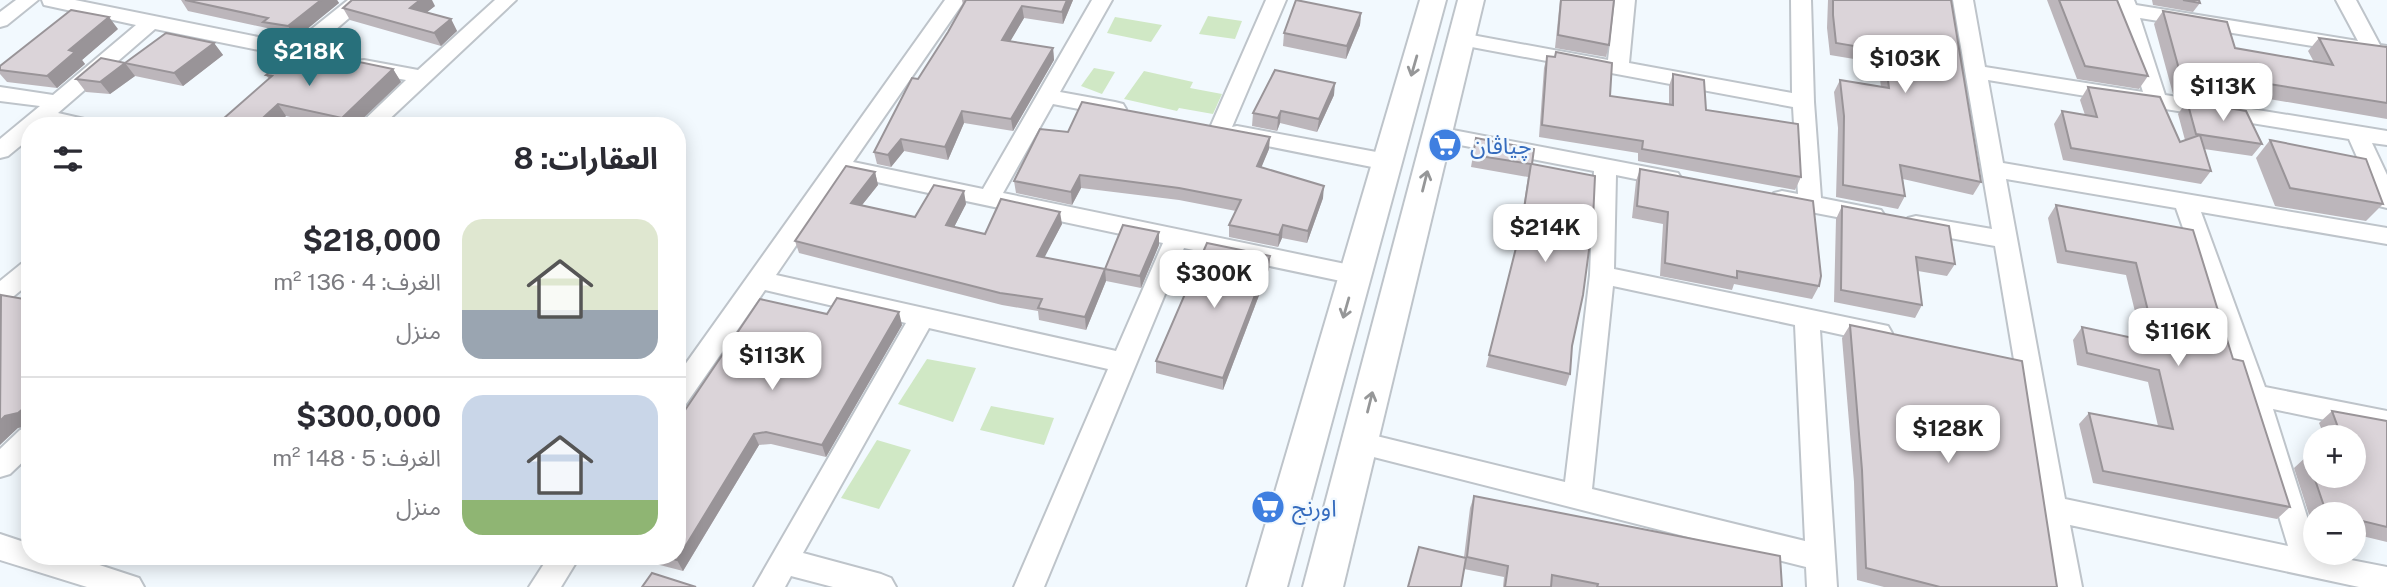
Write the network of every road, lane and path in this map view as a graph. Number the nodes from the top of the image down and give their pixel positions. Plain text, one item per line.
1 (28, 0) edge
2 (360, 0) edge
3 (506, 0) edge
4 (955, 0) edge
5 (1102, 0) edge
6 (1276, 0) edge
7 (1433, 0) edge
8 (1471, 0) edge
9 (1625, 0) edge
10 (1801, 0) edge
11 (1963, 0) edge
12 (2346, 0) edge
13 (51, 1) edge
14 (2126, 5) edge
15 (0, 20) edge
16 (152, 22) junction
17 (1461, 39) junction
18 (2380, 51) edge
19 (296, 52) junction
20 (1618, 67) junction
21 (1976, 72) junction
22 (422, 77) junction
23 (0, 94) edge
24 (1047, 96) junction
25 (2156, 100) junction
26 (1803, 102) junction
27 (1140, 114) edge
28 (38, 117) edge
29 (41, 117) edge
30 (379, 117) edge
31 (1193, 124) edge
32 (1220, 130) junction
33 (2357, 133) junction
34 (21, 134) edge
35 (1437, 134) junction
36 (2387, 138) edge
37 (0, 151) edge
38 (1387, 162) junction
39 (1605, 166) junction
40 (840, 167) junction
41 (1993, 169) junction
42 (1687, 181) edge
43 (1755, 194) edge
44 (990, 197) junction
45 (2387, 200) edge
46 (2186, 203) junction
47 (1810, 204) junction
48 (2387, 236) edge
49 (1177, 237) junction
50 (2006, 240) junction
51 (1355, 275) junction
52 (1602, 275) junction
53 (21, 277) edge
54 (759, 280) junction
55 (0, 294) edge
56 (922, 318) junction
57 (1807, 318) junction
58 (1898, 337) edge
59 (2002, 359) edge
60 (1124, 363) junction
61 (2028, 364) junction
62 (686, 384) edge
63 (2255, 395) junction
64 (2387, 422) edge
65 (1360, 443) junction
66 (21, 446) edge
67 (0, 466) edge
68 (1577, 497) junction
69 (2054, 509) junction
70 (1285, 525) junction
71 (1336, 536) junction
72 (0, 547) edge
73 (2303, 549) edge
74 (21, 554) edge
75 (1822, 558) junction
76 (784, 561) junction
77 (2303, 561) edge
78 (58, 565) edge
79 (560, 565) edge
80 (2320, 565) edge
81 (2387, 580) edge
82 (129, 587) edge
83 (544, 587) edge
84 (769, 587) edge
85 (881, 587) edge
86 (1028, 587) edge
87 (1267, 587) edge
88 (1324, 587) edge
89 (1822, 587) edge
90 (2067, 587) edge

1 - 15 street
2 - 19 street
3 - 22 street
4 - 40 street
5 - 24 street
6 - 32 street
7 -> 38 street
8 - 17 street
9 - 20 street
10 - 26 street
11 - 21 street
12 - 18 street
13 - 16 street
14 - 18 street
14 - 25 street
16 - 19 street
16 - 29 street
17 - 20 street
17 - 35 street
19 - 22 street
20 - 26 street
21 - 25 street
21 - 41 street
22 - 30 street
23 - 28 street
24 - 27 street
24 - 44 street
25 - 33 street
26 - 47 street
31 - 32 street
32 - 38 street
33 - 36 street
33 - 45 street
34 - 37 street
35 - 39 street
65 -> 35 street
38 - 51 street
39 - 42 street
39 - 52 street
40 - 44 street
40 - 54 street
41 - 46 street
41 - 50 street
43 - 47 street
44 - 49 street
46 - 48 street
46 - 63 street
47 - 50 street
49 - 51 street
49 - 60 street
50 - 61 street
51 -> 70 street
52 - 57 street
52 - 68 street
53 - 55 street
54 - 56 street
54 - 62 street
56 - 60 street
56 - 76 street
57 - 58 street
57 - 75 street
59 - 61 street
60 - 86 street
61 - 69 street
63 - 64 street
63 - 73 street
65 - 68 street
65 - 71 street
66 - 67 street
68 - 75 street
69 - 77 street
69 - 90 street
70 - 71 street
70 - 87 street
71 - 88 street
72 - 74 street
75 - 89 street
76 - 84 street
76 - 85 street
78 - 82 street
79 - 83 street
80 - 81 street

